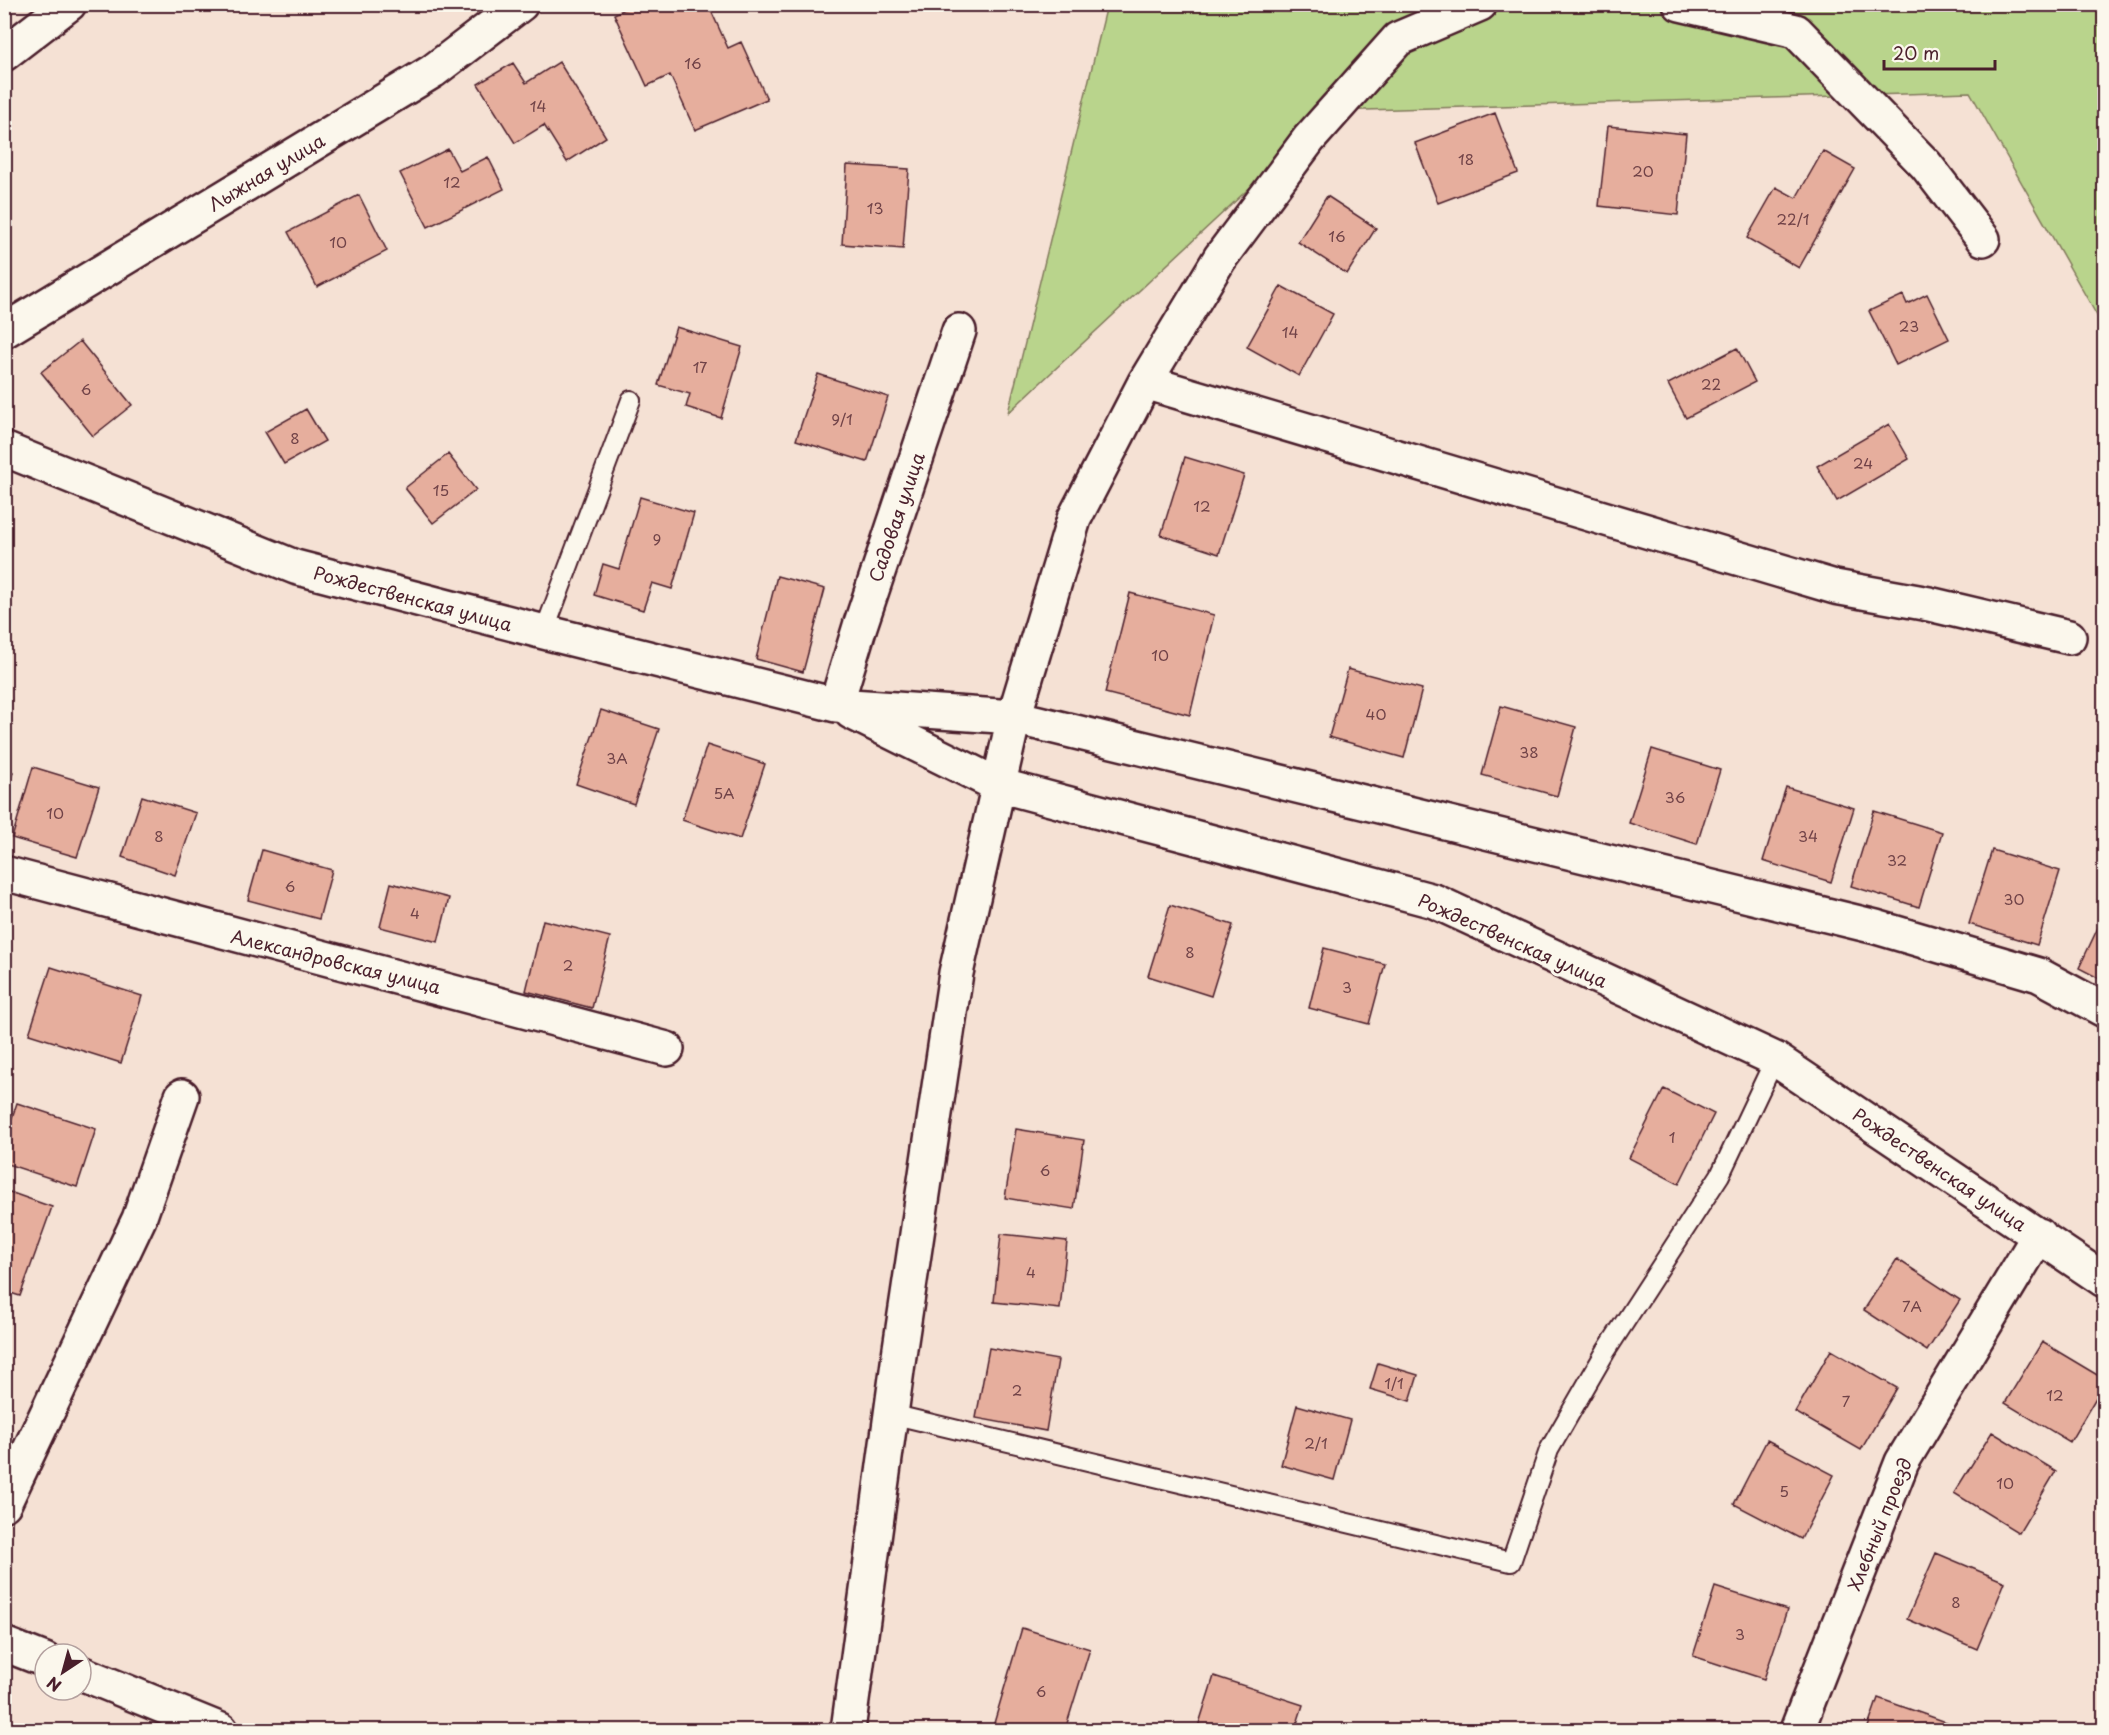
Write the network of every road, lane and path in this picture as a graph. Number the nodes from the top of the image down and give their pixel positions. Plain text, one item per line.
1 (69, 4) edge
2 (521, 4) edge
3 (1480, 4) edge
4 (1680, 4) edge
5 (4, 54) edge
6 (1983, 239) dead end
7 (4, 331) edge
8 (959, 331) dead end
9 (1145, 382) junction
10 (631, 400) dead end
11 (4, 449) edge
12 (544, 632) junction
13 (2069, 637) dead end
14 (836, 705) junction
15 (1014, 717) junction
16 (998, 785) junction
17 (4, 873) edge
18 (2104, 1010) edge
19 (667, 1050) dead end
20 (1775, 1059) junction
21 (182, 1096) dead end
22 (2039, 1235) junction
23 (2104, 1280) edge
24 (891, 1414) junction
25 (4, 1504) edge
26 (4, 1644) edge
27 (33, 1655) edge
28 (93, 1678) edge
29 (221, 1731) edge
30 (848, 1731) edge
31 (1797, 1731) edge

1 - 5 street
2 - 7 street, Лыжная улица
3 - 9 street
4 - 6 street
8 - 14 street, Садовая улица
9 - 13 street
9 - 15 street
10 - 12 lane
11 - 12 street, Рождественская улица
12 - 14 street, Рождественская улица
14 - 15 street, Рождественская улица
14 - 16 street, Рождественская улица
15 - 16 street
15 - 18 street, Рождественская улица
16 - 20 street, Рождественская улица
16 - 24 street
17 - 19 street, Александровская улица
20 - 22 street, Рождественская улица
20 - 24 lane
21 - 25 street
22 - 23 street, Рождественская улица
22 - 31 street, Хлебный проезд
24 - 30 street
26 - 27 street
28 - 29 street

